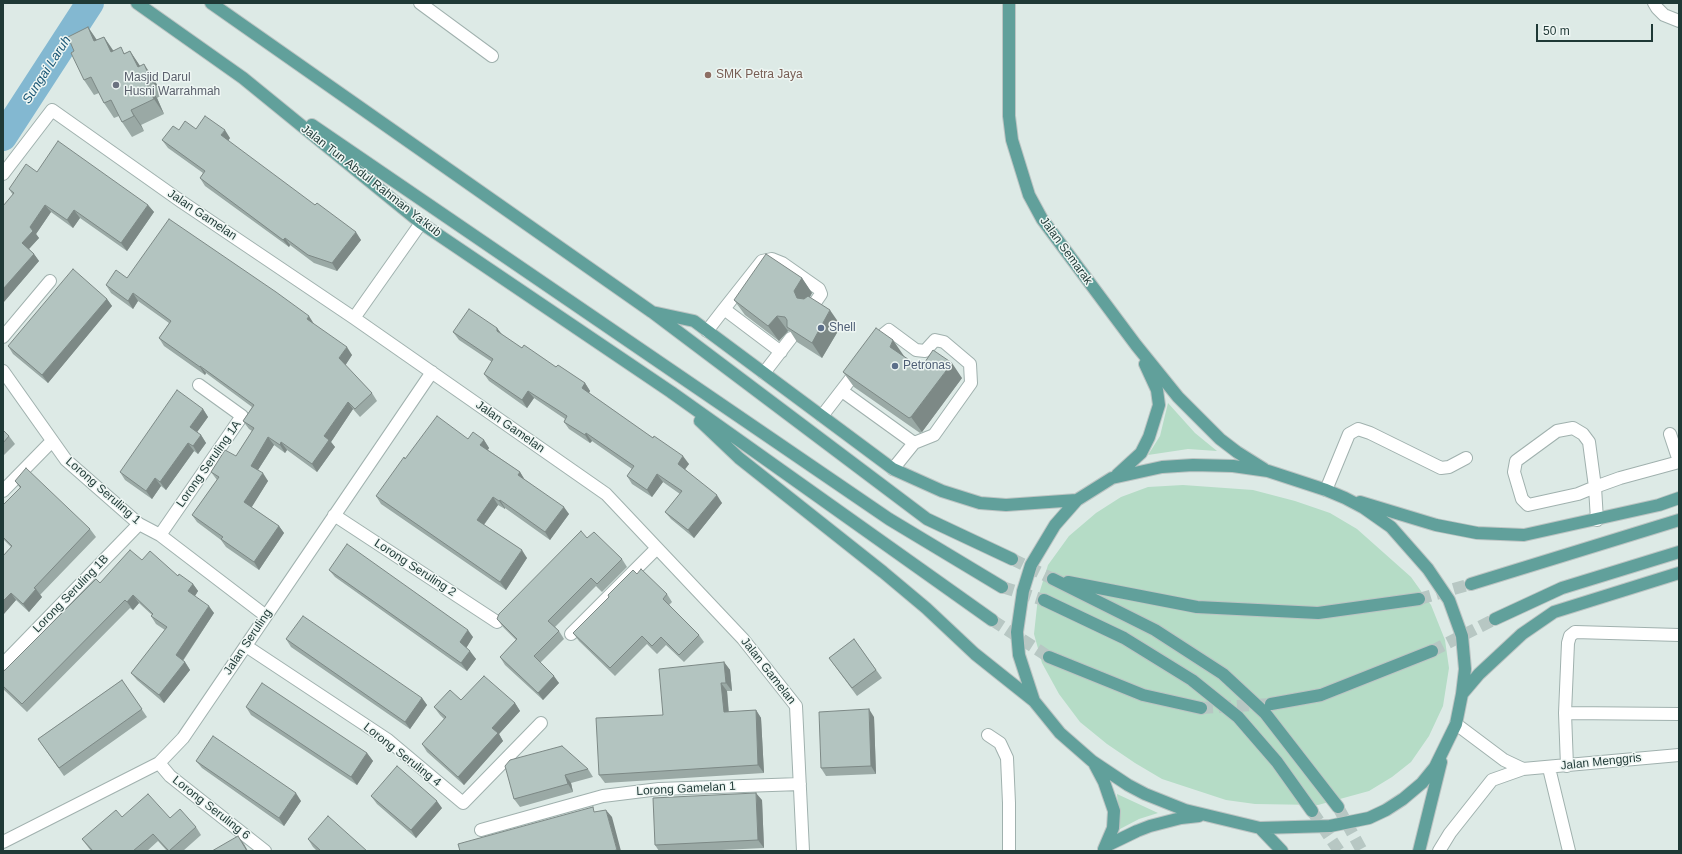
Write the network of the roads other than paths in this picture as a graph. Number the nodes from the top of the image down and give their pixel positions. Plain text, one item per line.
1 (137, 3) edge
2 (212, 3) edge
3 (420, 3) edge
4 (1009, 3) edge
5 (1654, 3) edge
6 (1679, 21) edge
7 (492, 56) dead end
8 (243, 78) junction
9 (3, 174) edge
10 (421, 223) junction
11 (50, 281) dead end
12 (812, 306) edge
13 (724, 309) junction
14 (652, 312) junction
15 (354, 318) junction
16 (707, 331) junction
17 (3, 337) edge
18 (791, 338) edge
19 (1136, 345) junction
20 (781, 352) junction
21 (3, 371) edge
22 (432, 372) junction
23 (764, 373) junction
24 (199, 385) dead end
25 (670, 392) junction
26 (842, 392) junction
27 (822, 416) junction
28 (1670, 434) dead end
29 (52, 441) junction
30 (914, 443) junction
31 (1466, 458) dead end
32 (1679, 462) edge
33 (893, 469) junction
34 (1268, 471) junction
35 (1112, 478) junction
36 (1595, 487) junction
37 (1326, 490) junction
38 (3, 491) edge
39 (1345, 498) junction
40 (1679, 498) edge
41 (1077, 500) junction
42 (334, 515) junction
43 (1597, 520) junction
44 (1679, 520) edge
45 (139, 524) junction
46 (160, 535) junction
47 (657, 548) junction
48 (1679, 552) edge
49 (1012, 559) tunnel mouth
50 (1679, 574) edge
51 (1471, 584) tunnel mouth
52 (1002, 587) tunnel mouth
53 (1419, 599) tunnel mouth
54 (1044, 600) tunnel mouth
55 (266, 616) junction
56 (1495, 619) tunnel mouth
57 (992, 620) tunnel mouth
58 (497, 622) edge
59 (571, 634) dead end
60 (1679, 635) edge
61 (246, 646) junction
62 (1432, 651) tunnel mouth
63 (1049, 657) tunnel mouth
64 (3, 664) edge
65 (1462, 694) junction
66 (1034, 701) junction
67 (1271, 704) tunnel mouth
68 (1201, 708) tunnel mouth
69 (1565, 713) junction
70 (1679, 714) edge
71 (542, 723) dead end
72 (1456, 724) junction
73 (988, 735) dead end
74 (1445, 749) junction
75 (1679, 755) edge
76 (1092, 761) junction
77 (159, 763) junction
78 (1567, 766) junction
79 (1549, 768) junction
80 (1523, 769) junction
81 (800, 784) junction
82 (1338, 807) tunnel mouth
83 (1312, 811) tunnel mouth
84 (1205, 816) junction
85 (1260, 828) junction
86 (481, 830) dead end
87 (3, 842) edge
88 (1104, 849) edge
89 (265, 851) edge
90 (803, 851) edge
91 (1009, 851) edge
92 (1282, 851) edge
93 (1419, 851) edge
94 (1439, 851) edge
95 (1569, 851) edge

1 - 8 main road, Jalan Tun Abdul Rahman Ya'kub
2 - 14 main road
3 - 7 street
4 - 19 main road, Jalan Semarak
5 - 6 street
8 - 10 main road, Jalan Tun Abdul Rahman Ya'kub
8 - 52 main road
9 - 15 street, Jalan Gamelan
10 - 15 street
10 - 25 main road, Jalan Tun Abdul Rahman Ya'kub
11 - 17 street
12 - 13 street
13 - 16 street
13 - 20 street
14 - 16 main road
14 - 49 main road
15 - 22 street, Jalan Gamelan
16 - 23 main road
18 - 20 street
19 - 34 main road, Jalan Semarak
19 - 35 main road
20 - 23 street
21 - 29 street, Lorong Seruling 1
22 - 42 street, Jalan Seruling
22 - 47 street, Jalan Gamelan
23 - 27 main road
24 - 46 street, Lorong Seruling 1A
25 - 57 main road
25 - 66 main road
26 - 27 street
26 - 30 street
26 - 30 street
27 - 33 main road
28 - 32 street
29 - 38 street
29 - 45 street, Lorong Seruling 1
30 - 33 street
31 - 37 street
32 - 36 street
33 - 41 main road
34 - 35 main road
34 - 37 main road
35 - 41 main road
36 - 36 street
36 - 43 street
37 - 39 main road
39 - 43 main road
39 - 65 main road
40 - 43 main road
41 - 66 main road
42 - 55 street, Jalan Seruling
42 - 58 street, Lorong Seruling 2
44 - 51 main road
45 - 46 street, Lorong Seruling 1
45 - 64 street, Lorong Seruling 1B
46 - 55 street, Lorong Seruling 1
47 - 59 street
47 - 81 street, Jalan Gamelan
48 - 56 main road
50 - 65 main road
53 - 82 main road
54 - 83 main road
55 - 61 street, Jalan Seruling
60 - 69 street
61 - 71 street, Lorong Seruling 4
61 - 77 street, Jalan Seruling
62 - 67 main road
63 - 68 main road
65 - 72 main road
66 - 76 main road
69 - 70 street
69 - 78 street
72 - 74 main road
72 - 80 street, Jalan Menggris
73 - 91 street
74 - 85 main road
74 - 93 main road
75 - 78 street, Jalan Menggris
76 - 84 main road
76 - 88 main road
77 - 87 street, Jalan Seruling
77 - 89 street, Lorong Seruling 6
78 - 79 street, Jalan Menggris
79 - 80 street, Jalan Menggris
79 - 95 street
80 - 94 street, Jalan Menggris
81 - 86 street, Lorong Gamelan 1
81 - 90 street, Jalan Gamelan
84 - 85 main road
84 - 88 main road
85 - 92 main road

